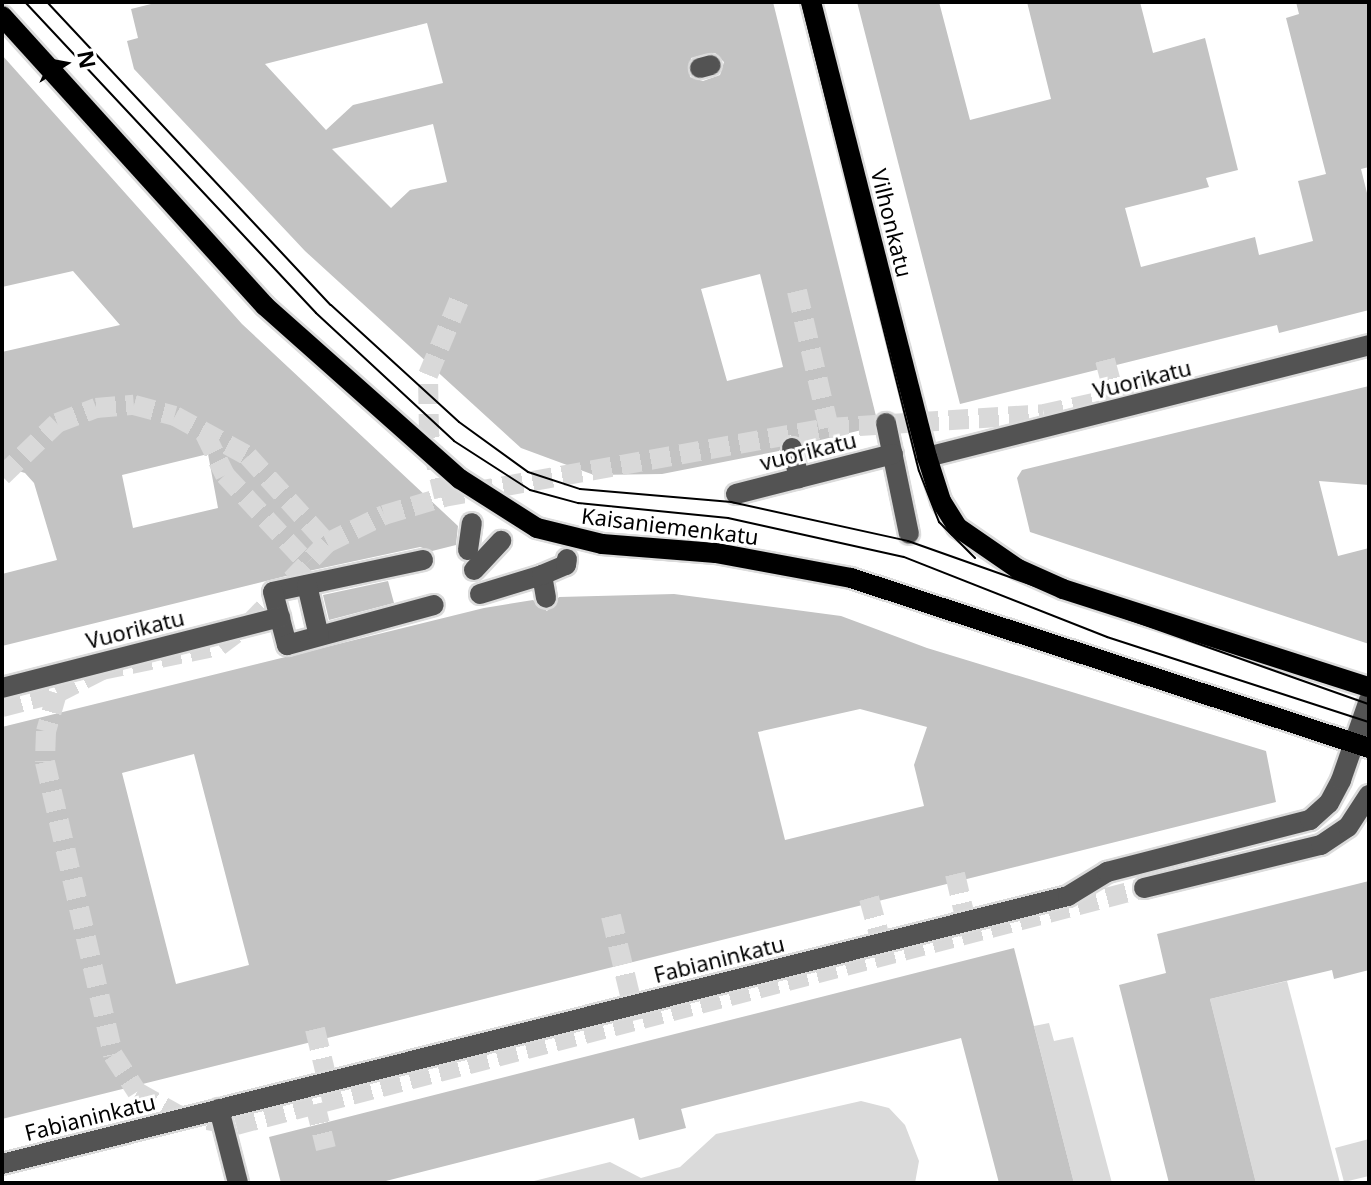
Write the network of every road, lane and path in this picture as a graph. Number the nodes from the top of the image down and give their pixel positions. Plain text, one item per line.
1 (811, 2) edge
2 (2, 16) edge
3 (1369, 345) edge
4 (886, 423) dead end
5 (792, 448) dead end
6 (893, 454) junction
7 (927, 457) junction
8 (799, 478) junction
9 (736, 494) dead end
10 (472, 523) dead end
11 (909, 534) dead end
12 (501, 541) dead end
13 (567, 559) dead end
14 (423, 560) dead end
15 (542, 575) junction
16 (307, 585) junction
17 (480, 594) dead end
18 (546, 598) dead end
19 (434, 605) dead end
20 (280, 617) junction
21 (319, 636) junction
22 (1369, 687) edge
23 (2, 688) edge
24 (1369, 700) edge
25 (1362, 746) edge
26 (1369, 795) edge
27 (1144, 888) tunnel mouth
28 (219, 1109) junction
29 (2, 1164) edge
30 (238, 1183) edge

1 - 7 main road, Vilhonkatu
2 - 25 main road, Kaisaniemenkatu
3 - 7 street, Vuorikatu
4 - 6 street
5 - 8 street
6 - 8 street, vuorikatu
6 - 11 street
7 - 22 main road
8 - 9 street, vuorikatu
10 - 12 street
13 - 15 street
14 - 16 street
15 - 17 street
15 - 18 street
16 - 20 street
16 - 21 street
19 - 21 street
20 - 21 street
20 - 23 street, Vuorikatu
24 - 25 street, Fabianinkatu
25 - 28 street, Fabianinkatu
26 - 27 street
28 - 29 street, Fabianinkatu
28 - 30 street

